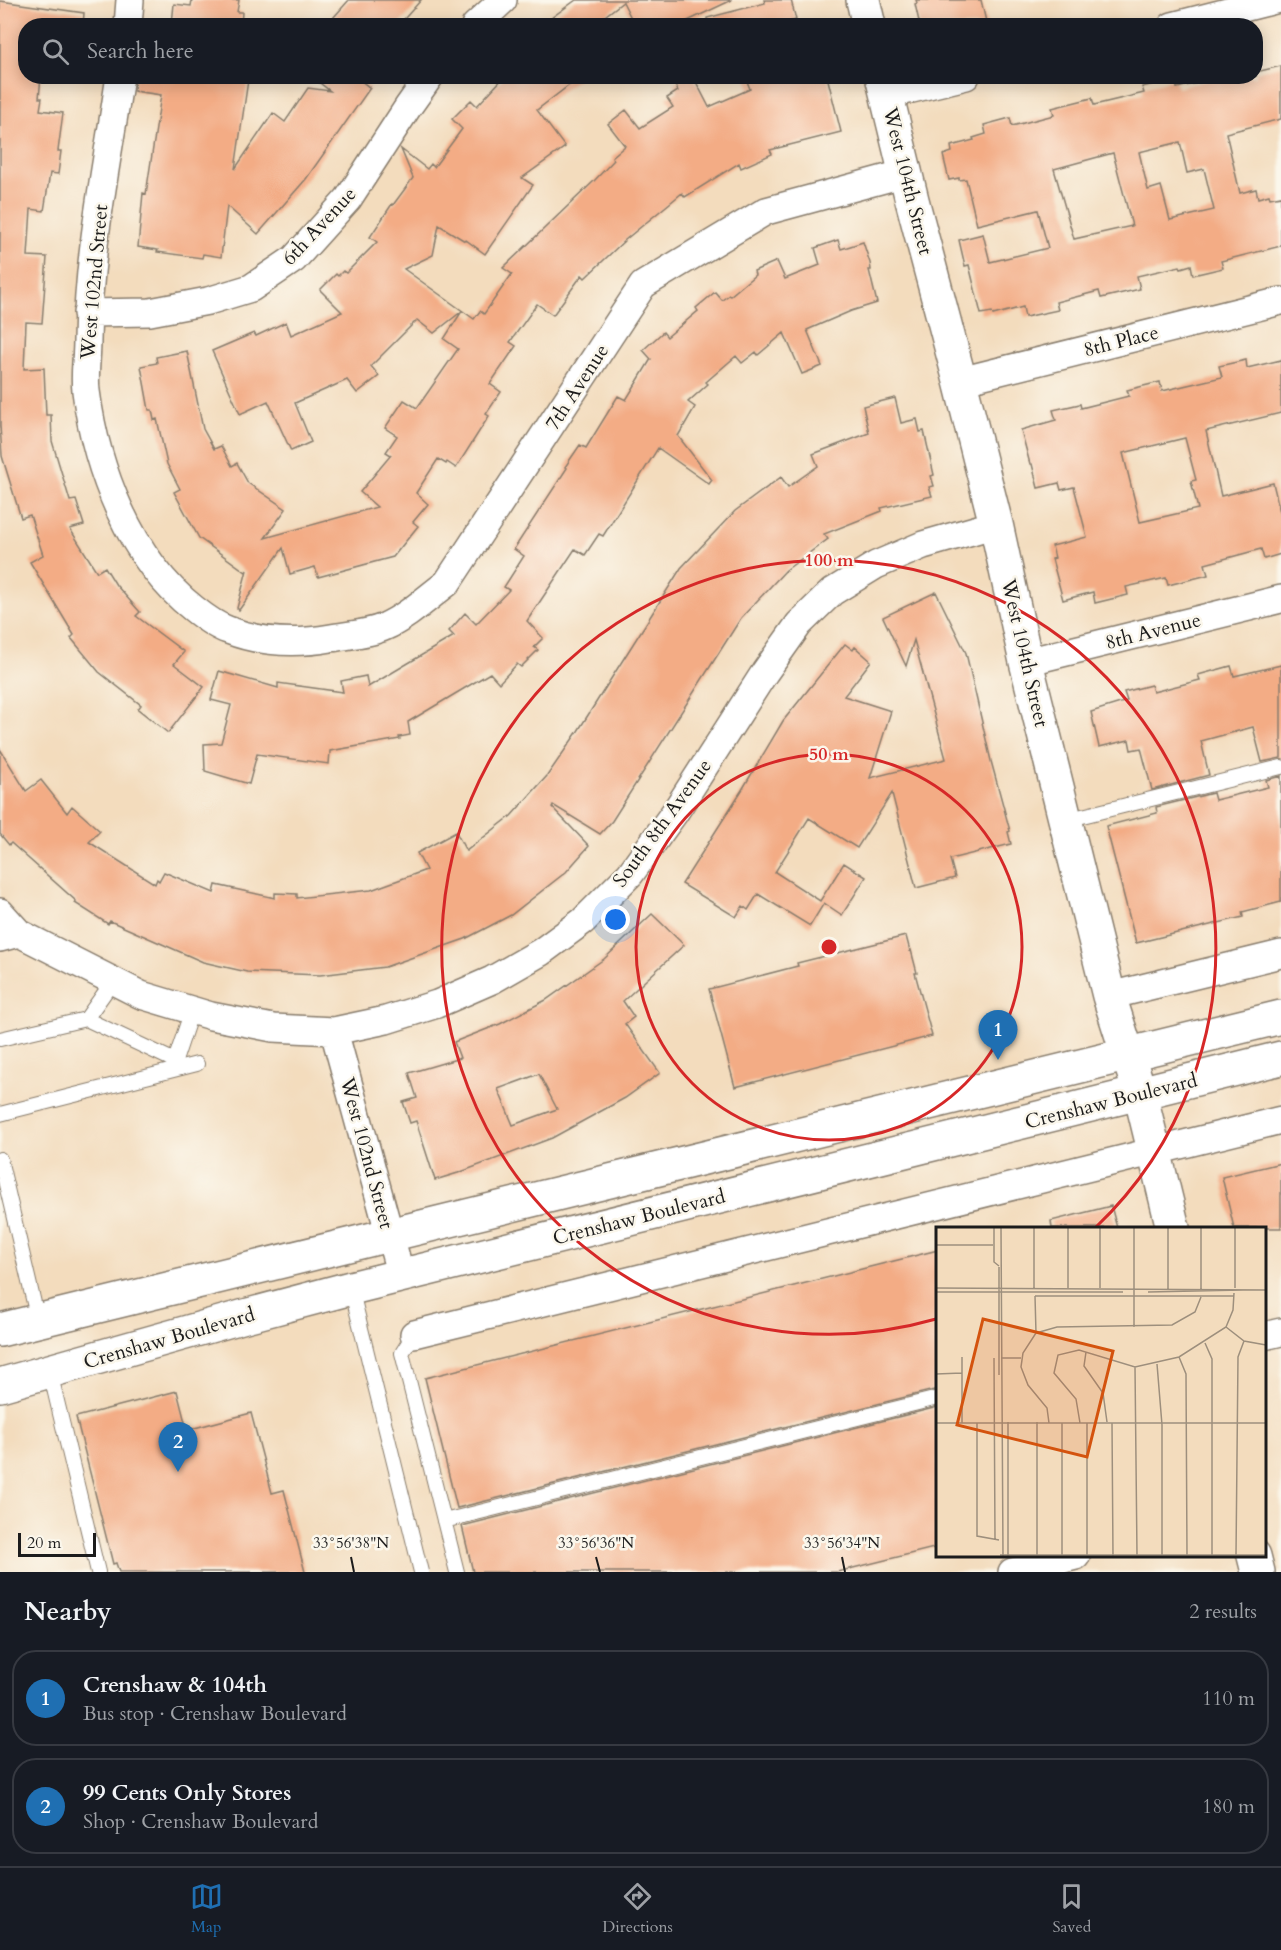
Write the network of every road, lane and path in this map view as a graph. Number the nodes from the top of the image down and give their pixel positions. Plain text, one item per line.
1 (130, 0) edge
2 (503, 0) edge
3 (863, 0) edge
4 (1275, 0) edge
5 (129, 18) edge
6 (484, 18) edge
7 (867, 18) edge
8 (1204, 18) edge
9 (119, 84) edge
10 (424, 84) edge
11 (900, 84) edge
12 (884, 86) edge
13 (906, 173) junction
14 (1281, 301) edge
15 (87, 313) junction
16 (960, 381) junction
17 (996, 524) junction
18 (1281, 599) edge
19 (288, 643) joint
20 (1026, 662) junction
21 (1281, 767) edge
22 (1065, 820) junction
23 (0, 912) edge
24 (10, 935) edge
25 (1281, 954) edge
26 (113, 981) junction
27 (1109, 996) junction
28 (192, 1010) junction
29 (1281, 1017) edge
30 (86, 1019) junction
31 (334, 1030) junction
32 (0, 1039) edge
33 (1126, 1055) junction
34 (1281, 1058) edge
35 (197, 1064) dead end
36 (1140, 1094) junction
37 (0, 1114) edge
38 (1281, 1120) edge
39 (1154, 1152) junction
40 (0, 1159) edge
41 (1173, 1227) edge
42 (388, 1234) junction
43 (401, 1276) junction
44 (351, 1288) junction
45 (38, 1320) junction
46 (0, 1330) edge
47 (1281, 1332) edge
48 (414, 1334) joint
49 (1266, 1336) edge
50 (50, 1372) junction
51 (0, 1385) edge
52 (936, 1398) edge
53 (444, 1521) junction
54 (1072, 1557) edge
55 (1254, 1557) edge
56 (98, 1572) edge
57 (421, 1572) edge
58 (457, 1572) edge
59 (1012, 1572) edge
60 (1258, 1572) edge

1 - 5 street
2 - 6 street
3 - 7 main road
4 - 8 street
9 - 15 street, West 102nd Street
10 - 15 street, 6th Avenue
11 - 12 street
12 - 13 main road, West 104th Street
13 - 16 main road, West 104th Street
13 - 19 street, 7th Avenue
14 - 16 street, 8th Place
15 - 19 street, West 102nd Street
16 - 17 main road, West 104th Street
17 - 20 main road, West 104th Street
17 - 31 street, South 8th Avenue
18 - 20 street, 8th Avenue
20 - 22 main road, West 104th Street
21 - 22 lane
22 - 27 main road, West 104th Street
23 - 24 street
24 - 26 street, South 8th Avenue
25 - 27 street
26 - 28 street, South 8th Avenue
26 - 30 lane
27 - 33 main road, West 104th Street
28 - 30 lane
28 - 31 street, South 8th Avenue
29 - 33 main road, Crenshaw Boulevard
30 - 32 lane
31 - 42 street, West 102nd Street
33 - 36 main road, West 104th Street
33 - 42 main road, Crenshaw Boulevard
34 - 36 main road, Crenshaw Boulevard
35 - 37 lane
36 - 39 main road, West 104th Street
36 - 43 main road, Crenshaw Boulevard
38 - 39 street
39 - 41 main road, West 104th Street
39 - 48 street
40 - 45 lane
42 - 43 street, West 102nd Street
42 - 45 main road, Crenshaw Boulevard
43 - 44 main road, Crenshaw Boulevard
44 - 50 main road, Crenshaw Boulevard
44 - 57 lane
45 - 46 main road, Crenshaw Boulevard
47 - 49 street
48 - 53 lane
50 - 51 main road, Crenshaw Boulevard
50 - 56 lane
52 - 53 lane
53 - 58 lane
54 - 59 street
55 - 60 main road

